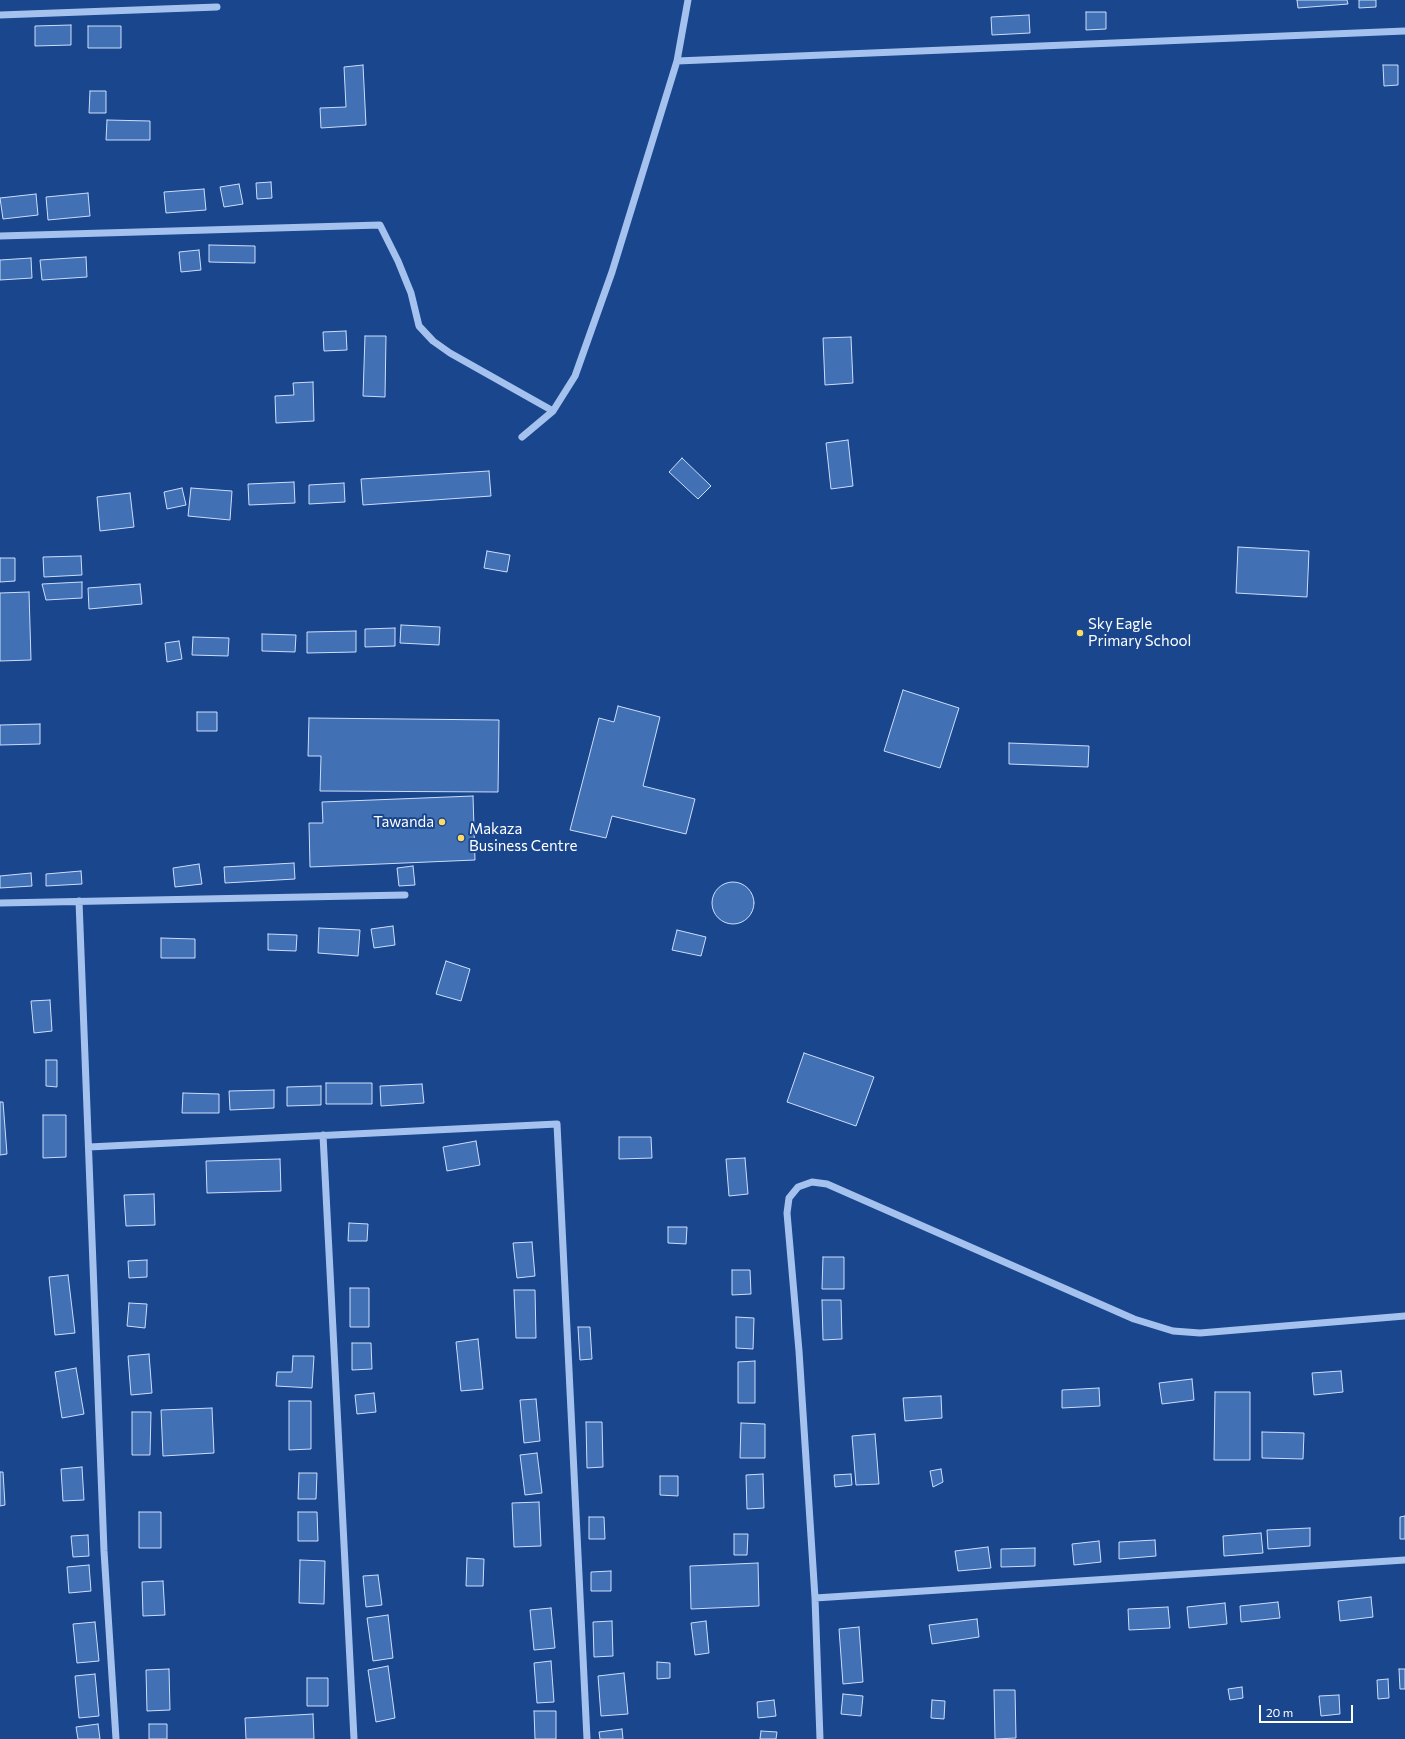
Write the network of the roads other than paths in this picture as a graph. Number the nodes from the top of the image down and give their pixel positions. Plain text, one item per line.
1 (688, 0) edge
2 (217, 7) dead end
3 (0, 15) edge
4 (1405, 31) edge
5 (677, 61) junction
6 (0, 236) edge
7 (553, 411) junction
8 (522, 437) dead end
9 (405, 895) dead end
10 (79, 901) junction
11 (0, 903) edge
12 (323, 1135) junction
13 (89, 1147) junction
14 (1405, 1316) edge
15 (1405, 1560) edge
16 (815, 1598) junction
17 (116, 1739) edge
18 (354, 1739) edge
19 (587, 1739) edge
20 (820, 1739) edge

1 - 5 street
2 - 3 street
4 - 5 street
5 - 7 street
6 - 7 street
7 - 8 street
9 - 10 street
10 - 11 street
10 - 13 street
12 - 13 street
12 - 18 street
12 - 19 street
13 - 17 street
14 - 16 street
15 - 16 street
16 - 20 street

